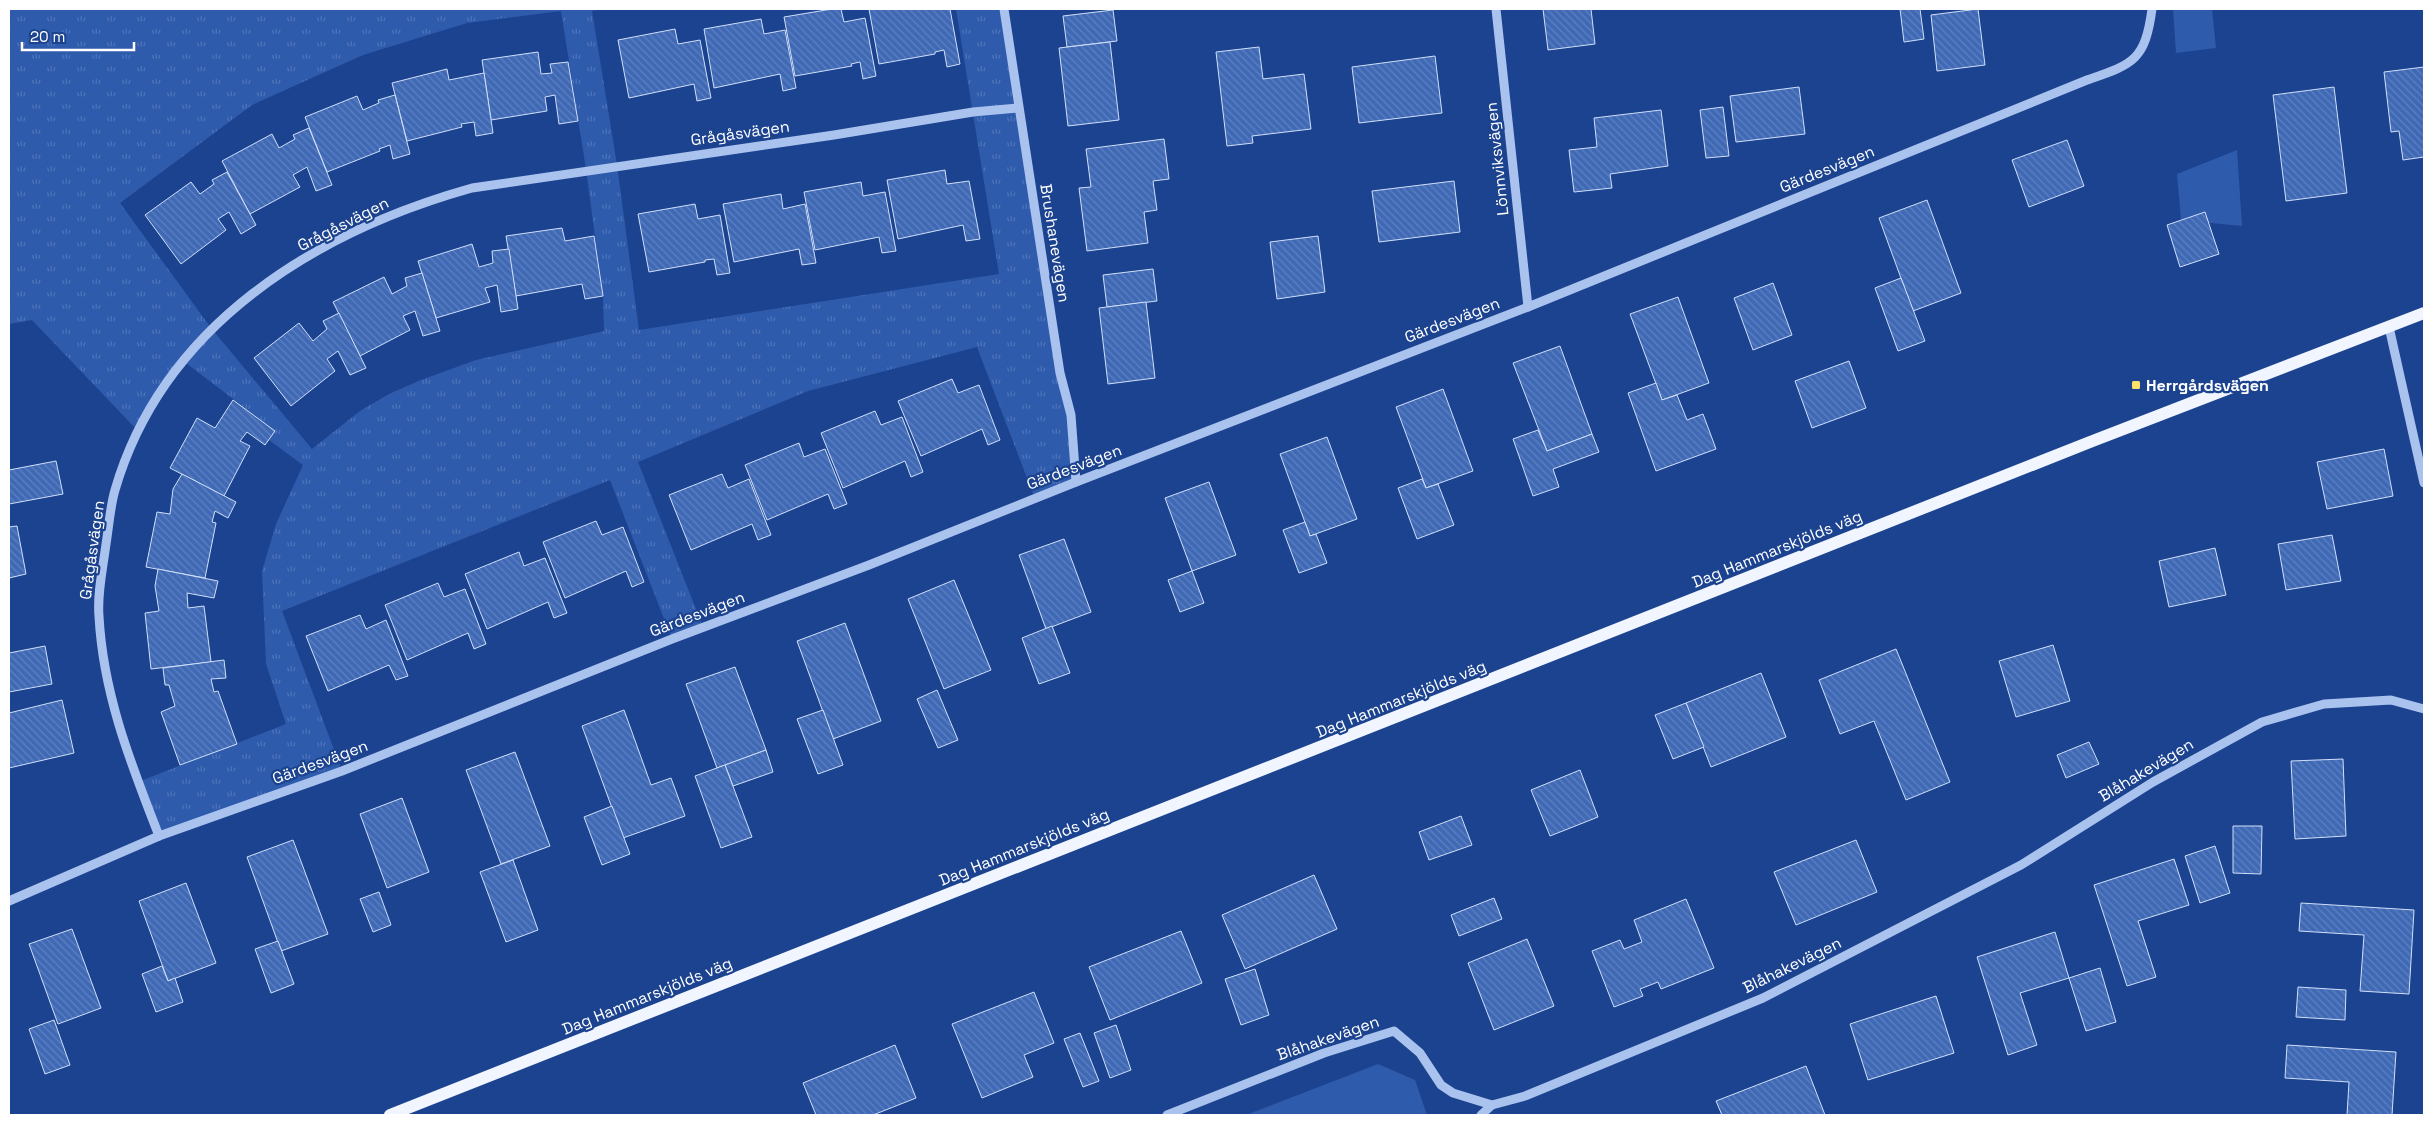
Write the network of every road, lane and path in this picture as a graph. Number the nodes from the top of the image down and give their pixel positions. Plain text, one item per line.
1 (1004, 9) edge
2 (1496, 9) edge
3 (2152, 9) edge
4 (1018, 108) junction
5 (1528, 306) junction
6 (2424, 313) edge
7 (2389, 327) junction
8 (1076, 482) junction
9 (2424, 483) edge
10 (2424, 709) edge
11 (159, 836) junction
12 (9, 901) edge
13 (1492, 1105) junction
14 (1171, 1114) edge
15 (390, 1115) edge
16 (1481, 1115) edge

1 - 4 street, Brushanevägen
2 - 5 street, Lönnviksvägen
3 - 5 street, Gärdesvägen
4 - 8 street, Brushanevägen
4 - 11 street, Grågåsvägen
5 - 8 street, Gärdesvägen
6 - 7 main road, Dag Hammarskjölds väg
7 - 9 street
7 - 15 main road, Dag Hammarskjölds väg
8 - 11 street, Gärdesvägen
10 - 13 street, Blåhakevägen
11 - 12 street, Gärdesvägen
13 - 14 street, Blåhakevägen
13 - 16 street

